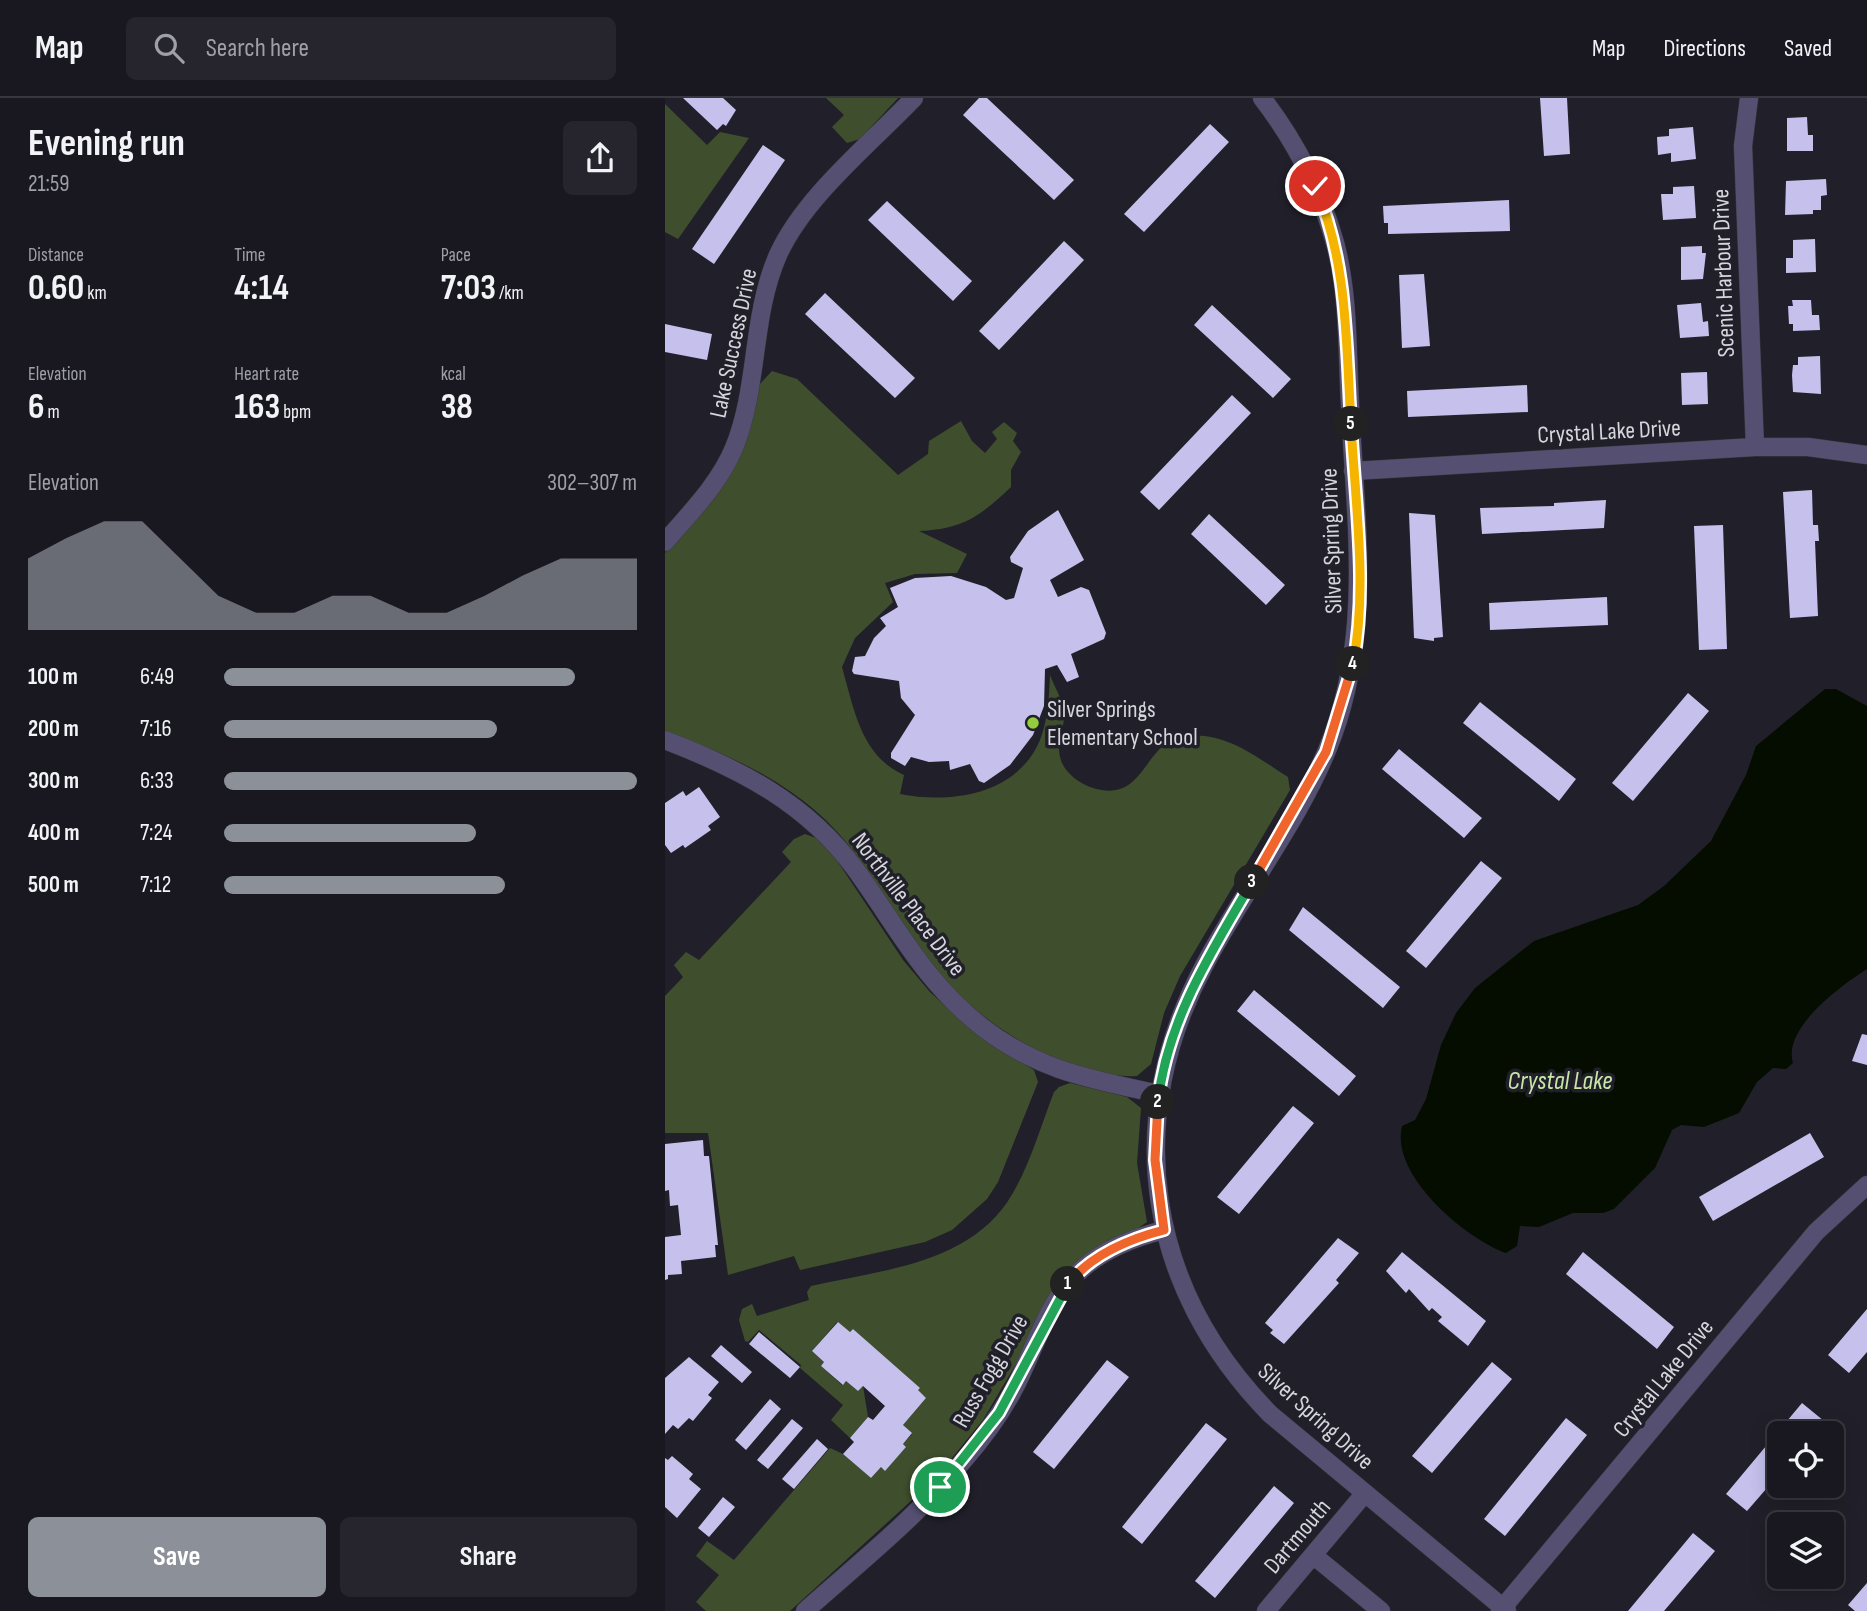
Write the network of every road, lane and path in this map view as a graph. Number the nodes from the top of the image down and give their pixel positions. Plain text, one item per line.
1 (914, 98) edge
2 (1262, 98) edge
3 (1749, 98) edge
4 (1755, 447) junction
5 (1867, 456) edge
6 (1353, 471) junction
7 (665, 542) edge
8 (665, 740) edge
9 (1159, 1094) junction
10 (1867, 1185) edge
11 (1164, 1230) junction
12 (1365, 1493) junction
13 (1313, 1555) junction
14 (1504, 1610) edge
15 (805, 1611) edge
16 (1266, 1611) edge
17 (1381, 1611) edge

1 - 7 street, Lake Success Drive
2 - 6 street, Silver Spring Drive
3 - 4 street, Scenic Harbour Drive
4 - 5 street, Crystal Lake Drive
4 - 6 street, Crystal Lake Drive
6 - 9 street, Silver Spring Drive
8 - 9 street, Northville Place Drive
9 - 11 street, Silver Spring Drive
10 - 14 street, Crystal Lake Drive
11 - 12 street, Silver Spring Drive
11 - 15 street, Russ Fogg Drive
12 - 13 street, Dartmouth
12 - 14 street, Silver Spring Drive
13 - 16 street, Dartmouth
13 - 17 street

